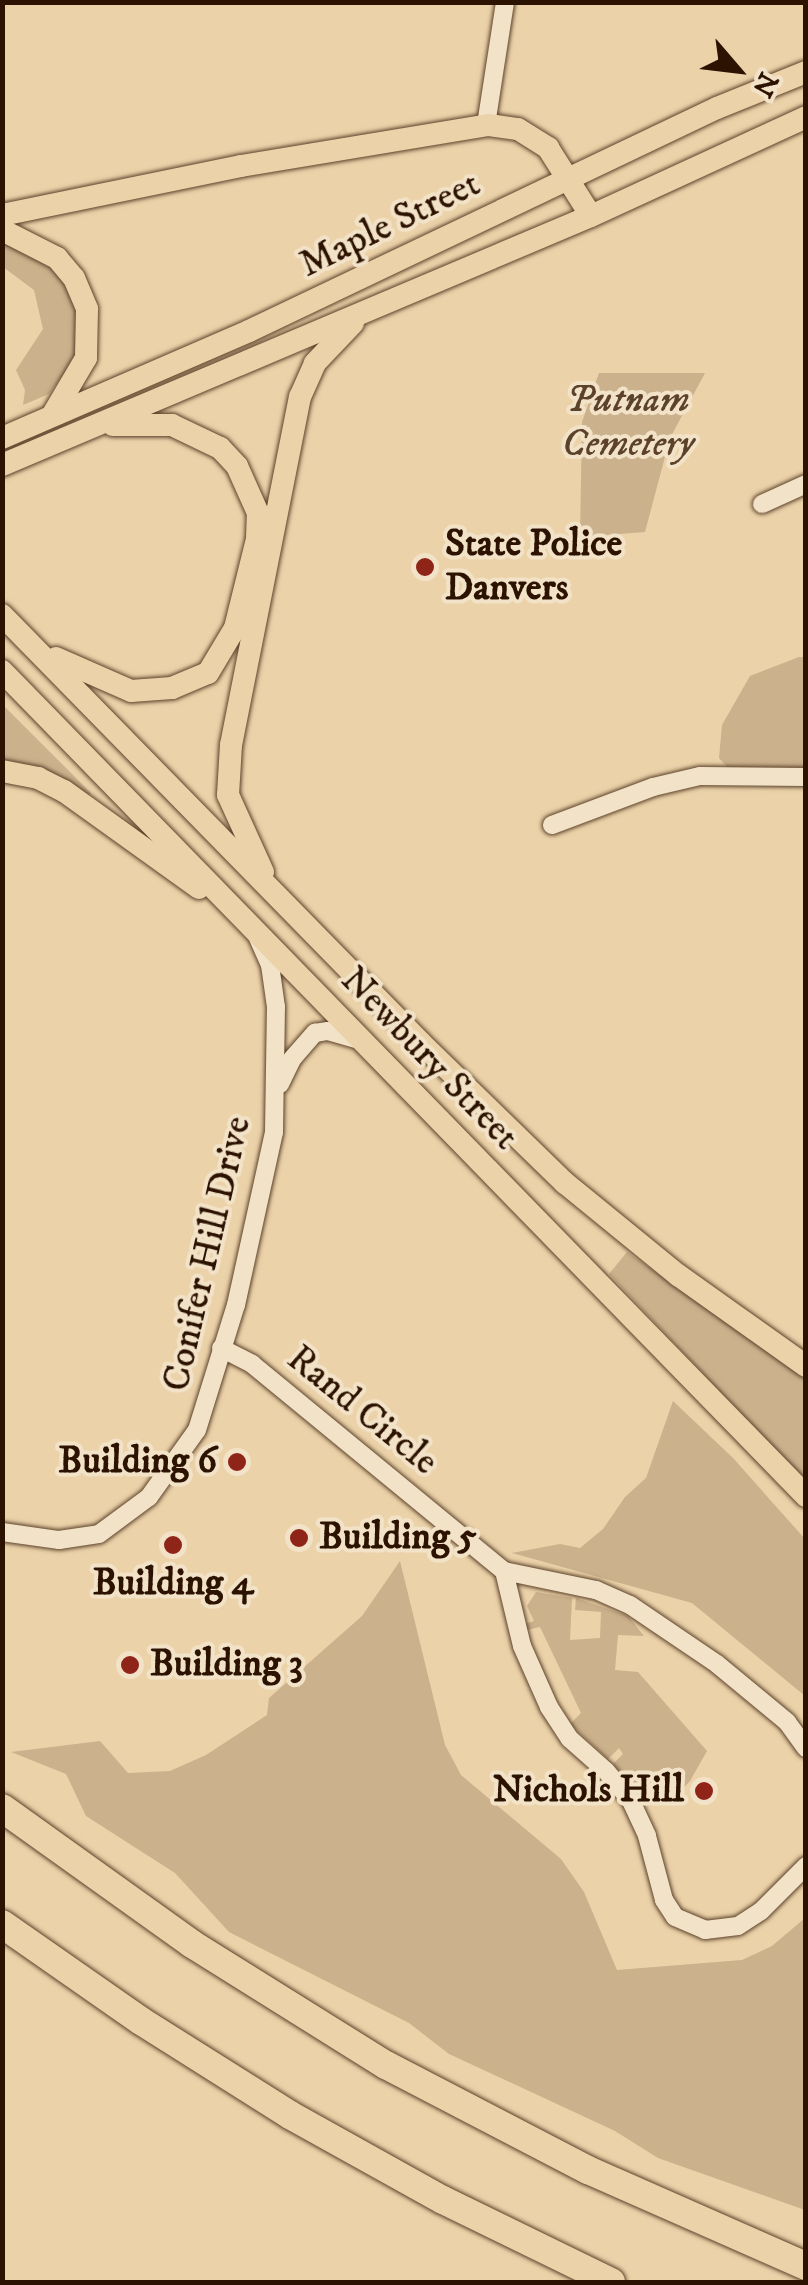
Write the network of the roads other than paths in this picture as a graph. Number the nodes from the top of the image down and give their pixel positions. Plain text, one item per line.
1 (505, 2) edge
2 (806, 72) edge
3 (806, 117) edge
4 (486, 125) junction
5 (571, 178) junction
6 (2, 215) edge
7 (591, 216) junction
8 (2, 230) edge
9 (375, 306) junction
10 (50, 418) junction
11 (2, 438) edge
12 (66, 438) junction
13 (2, 465) edge
14 (806, 484) edge
15 (762, 504) dead end
16 (7, 620) edge
17 (2, 671) edge
18 (2, 771) edge
19 (806, 776) edge
20 (552, 825) dead end
21 (277, 897) junction
22 (253, 928) junction
23 (363, 1042) junction
24 (278, 1089) junction
25 (221, 1348) junction
26 (806, 1366) edge
27 (806, 1496) edge
28 (2, 1532) edge
29 (504, 1571) junction
30 (806, 1748) edge
31 (2, 1808) edge
32 (806, 1866) edge
33 (2, 1924) edge
34 (806, 2266) edge
35 (611, 2282) edge

1 - 4 street
2 - 5 main road, Maple Street
3 - 7 main road, Maple Street
4 - 5 main road
4 - 6 main road, Maple Street
5 - 7 main road
5 - 10 main road, Maple Street
7 - 9 main road, Maple Street
8 - 10 main road
9 - 12 main road, Maple Street
9 - 21 main road
10 - 11 main road, Maple Street
12 - 13 main road, Maple Street
12 - 16 main road
14 - 15 street
16 - 21 main road, Newbury Street
17 - 22 main road, Newbury Street
18 - 22 main road
19 - 20 street
21 - 26 main road, Newbury Street
22 - 23 main road, Newbury Street
22 - 24 street, Conifer Hill Drive
23 - 24 street, Conifer Hill Drive
23 - 27 main road, Newbury Street
24 - 25 street, Conifer Hill Drive
25 - 28 street, Conifer Hill Drive
25 - 29 street, Rand Circle
29 - 30 street, Rand Circle
29 - 32 street
31 - 34 highway
33 - 35 highway

